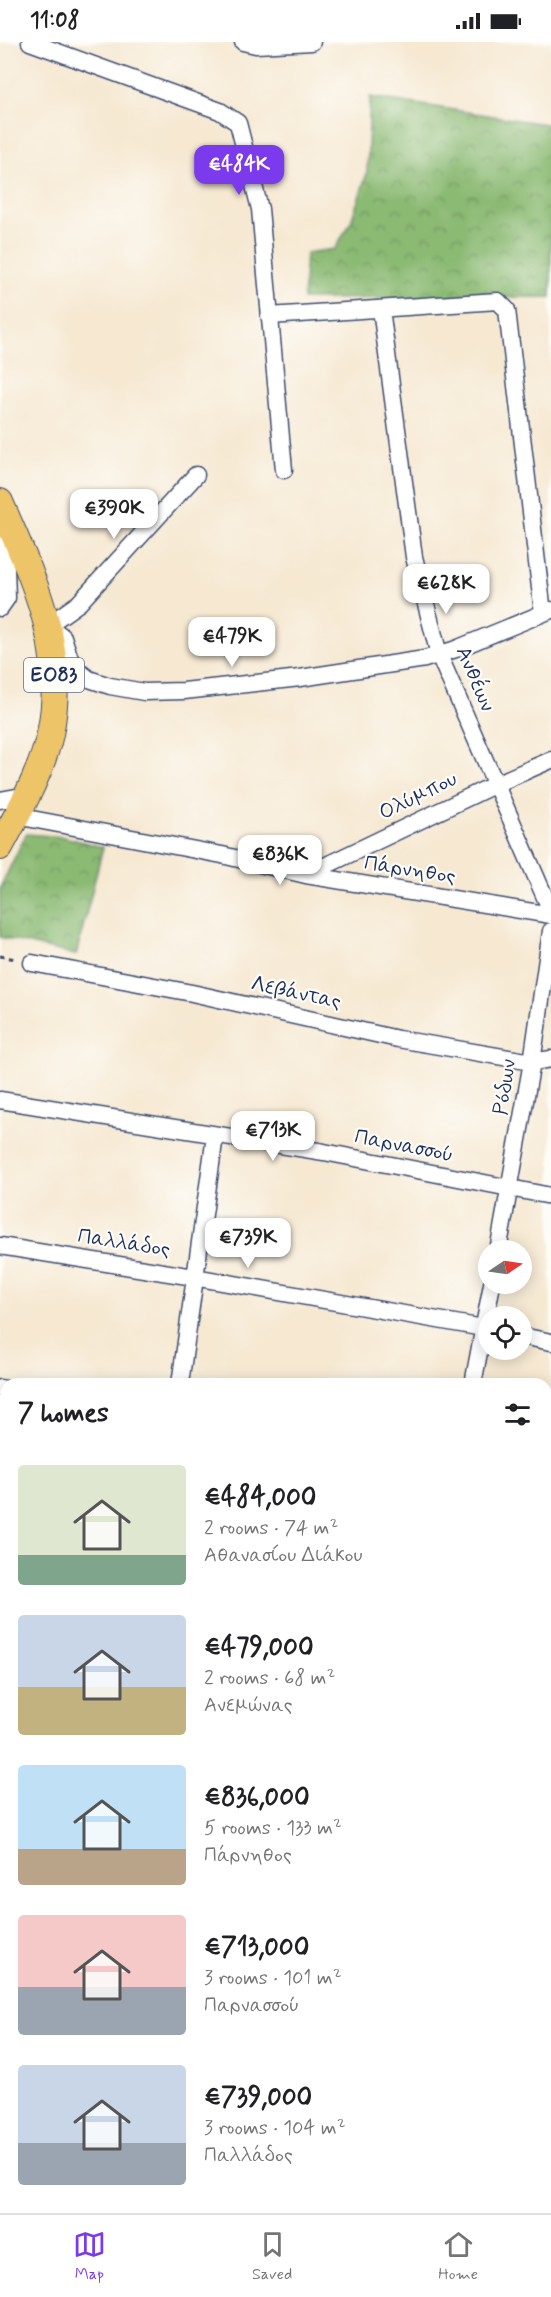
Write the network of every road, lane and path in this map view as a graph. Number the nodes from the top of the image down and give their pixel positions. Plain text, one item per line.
1 (30, 42) edge
2 (243, 42) edge
3 (312, 42) edge
4 (381, 309) junction
5 (268, 316) junction
6 (284, 470) dead end
7 (196, 475) dead end
8 (0, 502) edge
9 (13, 533) junction
10 (0, 608) edge
11 (547, 612) edge
12 (48, 625) junction
13 (439, 655) junction
14 (551, 760) edge
15 (496, 784) junction
16 (14, 804) edge
17 (0, 847) edge
18 (306, 875) junction
19 (551, 911) edge
20 (551, 915) edge
21 (551, 931) edge
22 (32, 963) dead end
23 (551, 1059) edge
24 (532, 1062) junction
25 (0, 1100) edge
26 (215, 1136) junction
27 (510, 1190) junction
28 (551, 1196) edge
29 (500, 1240) edge
30 (0, 1246) edge
31 (194, 1277) junction
32 (478, 1328) edge
33 (532, 1338) edge
34 (551, 1342) edge
35 (479, 1360) edge
36 (181, 1378) edge
37 (474, 1378) edge

1 - 5 street
2 - 3 street
4 - 5 street
4 - 11 street
4 - 13 street, Ανθέων
5 - 6 street
7 - 12 street
8 - 9 main road, ΕΟ83
9 - 10 street
9 - 12 main road, ΕΟ83
11 - 13 street
12 - 13 street
12 - 16 main road, ΕΟ83
13 - 15 street, Ανθέων
14 - 15 street, Ολύμπου
15 - 18 street, Ολύμπου
15 - 19 street, Ανθέων
16 - 17 main road, ΕΟ83
16 - 18 street, Πάρνηθος
18 - 20 street, Πάρνηθος
21 - 24 street, Ρόδων
22 - 24 street, Λεβάντας
23 - 24 street, Λεβάντας
24 - 27 street, Ρόδων
25 - 26 street, Παρνασσού
26 - 27 street, Παρνασσού
26 - 31 street
27 - 28 street, Παρνασσού
27 - 29 street, Ρόδων
30 - 31 street, Παλλάδος
31 - 32 street, Παλλάδος
31 - 36 street
33 - 34 street
35 - 37 street

